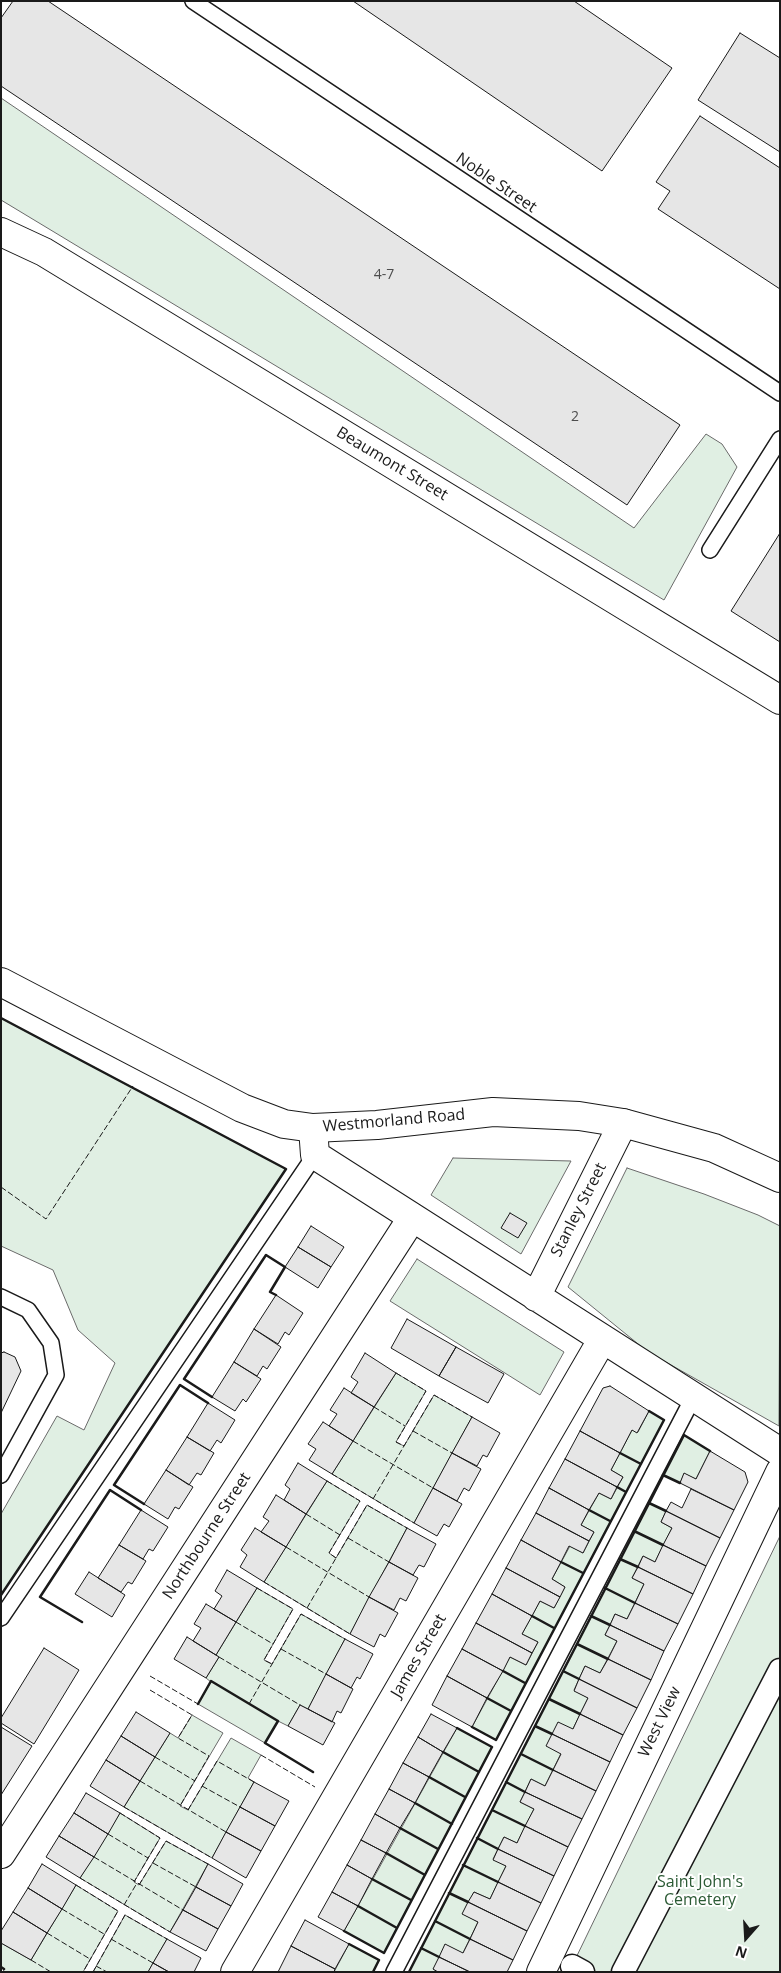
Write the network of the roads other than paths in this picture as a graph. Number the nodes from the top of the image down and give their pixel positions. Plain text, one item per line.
1 (193, 1) edge
2 (1, 232) edge
3 (780, 393) edge
4 (780, 439) edge
5 (710, 550) dead end
6 (780, 700) edge
7 (1, 982) edge
8 (623, 1123) junction
9 (314, 1142) junction
10 (780, 1178) edge
11 (412, 1218) junction
12 (536, 1296) junction
13 (1, 1297) edge
14 (602, 1340) junction
15 (693, 1398) junction
16 (780, 1452) edge
17 (780, 1472) edge
18 (1, 1475) edge
19 (1, 1618) edge
20 (780, 1670) edge
21 (1, 1854) edge
22 (235, 1972) edge
23 (394, 1972) edge
24 (541, 1972) edge
25 (623, 1972) edge

1 - 3 lane, Noble Street
2 - 6 street, Beaumont Street
4 - 5 lane
7 - 9 street, Westmorland Road
8 - 9 street, Westmorland Road
8 - 10 street, Westmorland Road
8 - 12 street, Stanley Street
9 - 11 street
9 - 19 lane
11 - 12 street
11 - 21 street, Northbourne Street
12 - 14 street
13 - 18 lane
14 - 15 street
14 - 22 street, James Street
15 - 16 street
15 - 23 lane
17 - 24 street, West View
20 - 25 street

